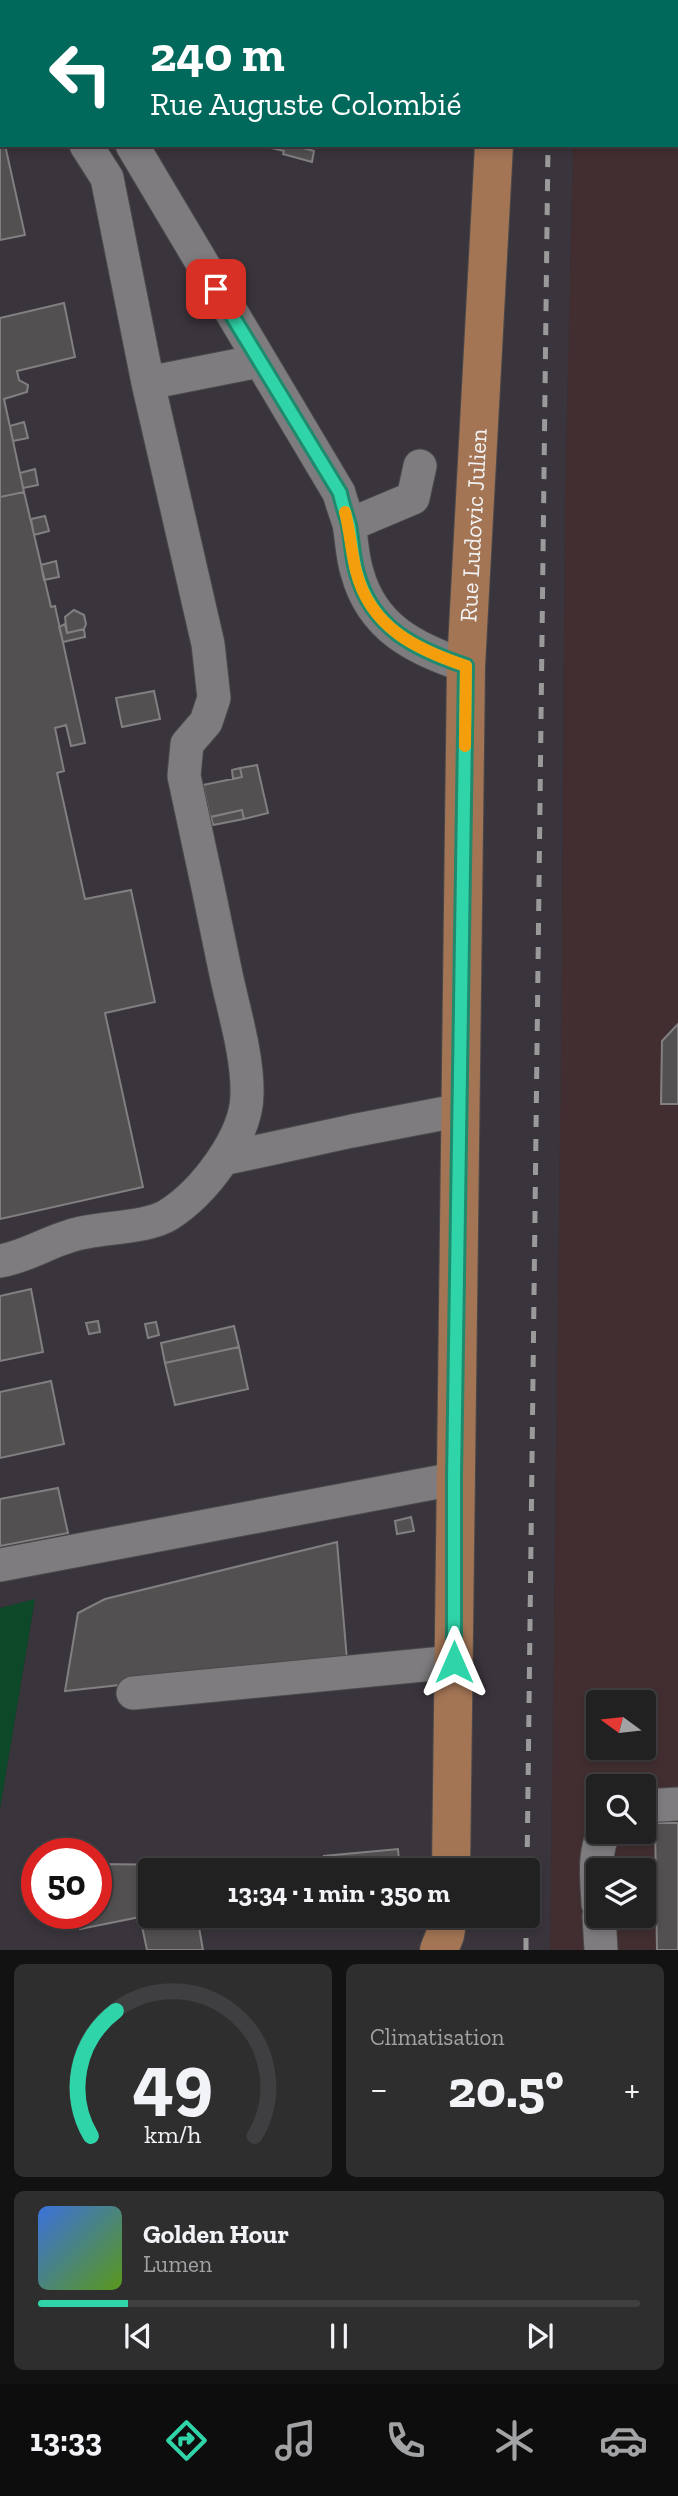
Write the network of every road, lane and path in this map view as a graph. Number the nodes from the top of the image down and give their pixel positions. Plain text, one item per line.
1 (87, 147) edge
2 (133, 147) edge
3 (494, 147) edge
4 (259, 361) junction
5 (148, 383) junction
6 (420, 466) dead end
7 (349, 525) junction
8 (466, 666) junction
9 (461, 1110) junction
10 (223, 1159) junction
11 (0, 1261) edge
12 (454, 1479) junction
13 (0, 1565) edge
14 (454, 1662) junction
15 (133, 1693) dead end
16 (678, 1804) edge
17 (656, 1805) edge
18 (451, 1858) edge
19 (446, 1928) edge
20 (600, 1928) edge
21 (439, 1950) edge
22 (601, 1950) edge

1 - 5 lane
2 - 4 lane
3 - 8 main road, Rue Ludovic Julien
4 - 5 lane
4 - 7 lane
5 - 10 lane
6 - 7 lane
7 - 8 lane
8 - 9 main road, Rue Ludovic Julien
9 - 10 lane
9 - 12 main road, Rue Ludovic Julien
10 - 11 lane
12 - 13 lane
12 - 14 main road, Rue Ludovic Julien
14 - 15 lane
14 - 18 main road, Rue Ludovic Julien
16 - 17 lane
19 - 21 main road
20 - 22 lane

